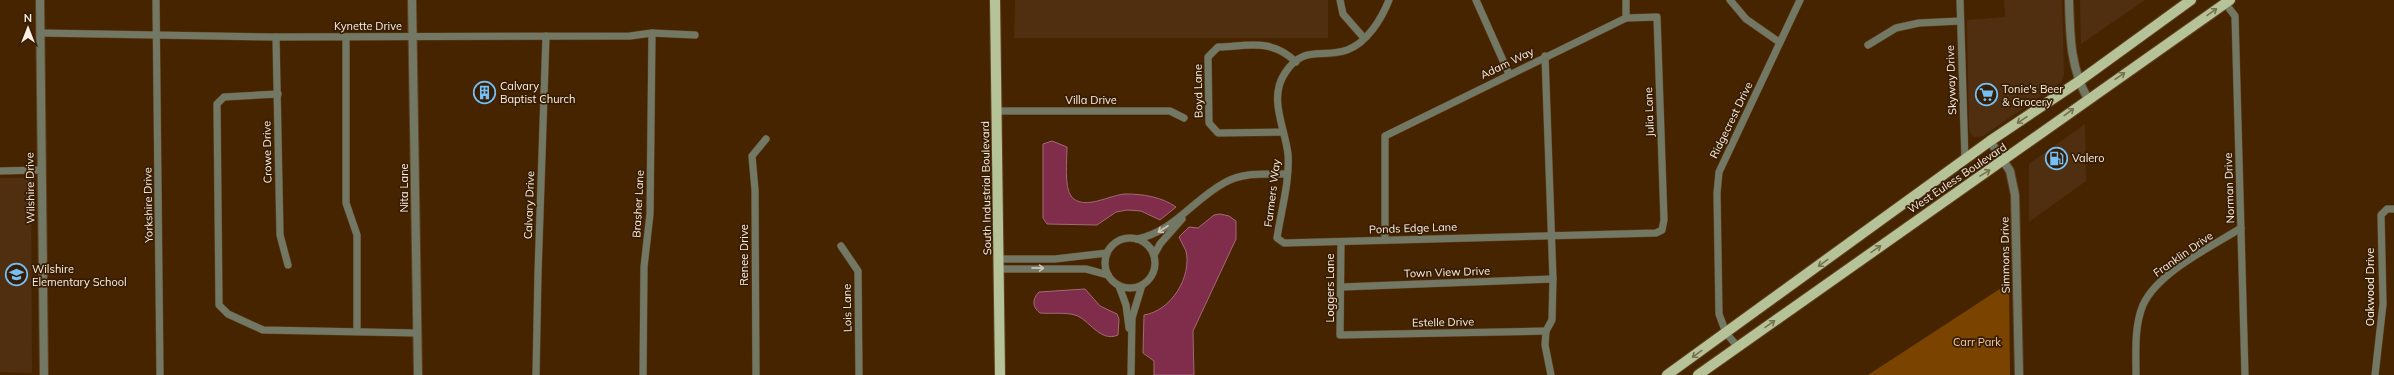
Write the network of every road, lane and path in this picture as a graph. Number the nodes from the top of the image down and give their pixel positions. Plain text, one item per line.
1 (40, 0) edge
2 (156, 0) edge
3 (412, 0) edge
4 (995, 0) edge
5 (1340, 0) edge
6 (1389, 0) edge
7 (1476, 0) edge
8 (1730, 0) edge
9 (1800, 0) edge
10 (1960, 0) edge
11 (2069, 0) edge
12 (2191, 0) edge
13 (1626, 1) edge
14 (2227, 2) edge
15 (1626, 18) junction
16 (1960, 21) junction
17 (40, 33) junction
18 (652, 33) junction
19 (156, 35) junction
20 (695, 35) dead end
21 (546, 36) junction
22 (276, 37) junction
23 (346, 37) junction
24 (413, 37) junction
25 (1364, 38) junction
26 (1780, 42) junction
27 (1868, 45) dead end
28 (1545, 56) junction
29 (1296, 62) junction
30 (1509, 74) junction
31 (2078, 82) junction
32 (278, 94) junction
33 (2088, 98) junction
34 (997, 111) junction
35 (1184, 118) dead end
36 (1284, 132) junction
37 (766, 139) dead end
38 (1990, 141) junction
39 (1965, 160) junction
40 (2004, 161) junction
41 (0, 170) edge
42 (41, 170) junction
43 (1287, 174) junction
44 (2394, 209) edge
45 (1186, 214) junction
46 (2241, 228) junction
47 (1656, 233) joint
48 (1552, 235) junction
49 (1277, 238) joint
50 (1137, 239) junction
51 (1385, 240) junction
52 (1341, 242) junction
53 (841, 246) dead end
54 (1107, 252) junction
55 (1154, 255) junction
56 (999, 264) junction
57 (288, 265) dead end
58 (1108, 275) junction
59 (1553, 279) junction
60 (1119, 286) junction
61 (1142, 286) junction
62 (1342, 287) junction
63 (358, 330) junction
64 (1546, 330) junction
65 (416, 333) junction
66 (1726, 333) junction
67 (1340, 335) joint
68 (1130, 336) junction
69 (1738, 347) junction
70 (44, 375) edge
71 (160, 375) edge
72 (418, 375) edge
73 (536, 375) edge
74 (643, 375) edge
75 (756, 375) edge
76 (859, 375) edge
77 (1000, 375) edge
78 (1131, 375) edge
79 (1551, 375) edge
80 (1667, 375) edge
81 (1698, 375) edge
82 (2019, 375) edge
83 (2136, 375) edge
84 (2245, 375) edge
85 (2375, 375) edge

1 - 17 street, Wilshire Drive
2 - 19 street, Yorkshire Drive
3 - 24 street, Nita Lane
4 - 34 main road, South Industrial Boulevard
5 - 25 street
6 - 25 street, Farmers Way
7 - 30 street
8 - 26 street
9 - 26 street, Ridgecrest Drive
10 - 16 street, Skyway Drive
11 - 31 street
12 - 31 main road, West Euless Boulevard
13 - 15 street
33 -> 14 main road, West Euless Boulevard
14 - 46 street, Norman Drive
15 - 28 street, Adam Way
15 - 47 street, Julia Lane
16 - 27 street
16 - 39 street, Skyway Drive
17 - 19 street, Kynette Drive
17 - 42 street, Wilshire Drive
18 - 20 street, Kynette Drive
18 - 21 street, Kynette Drive
18 - 74 street, Brasher Lane
19 - 22 street, Kynette Drive
19 - 71 street, Yorkshire Drive
21 - 24 street, Kynette Drive
21 - 73 street, Calvary Drive
22 - 23 street, Kynette Drive
22 - 32 street, Crowe Drive
23 - 24 street, Kynette Drive
23 - 63 street
24 - 65 street, Nita Lane
25 - 29 street, Farmers Way
26 - 66 street, Ridgecrest Drive
28 - 30 street, Adam Way
28 - 48 street
29 - 36 street, Farmers Way
29 - 36 street, Boyd Lane
30 - 51 street, Adam Way
31 - 33 street
31 -> 38 main road, West Euless Boulevard
32 - 57 street, Crowe Drive
32 - 63 street
40 -> 33 main road, West Euless Boulevard
34 - 35 street, Villa Drive
34 - 56 main road, South Industrial Boulevard
36 - 43 street, Farmers Way
37 - 75 street, Renee Drive
38 - 39 main road, West Euless Boulevard
38 - 40 street, Simmons Drive
39 -> 66 main road, West Euless Boulevard
69 -> 40 main road, West Euless Boulevard
40 - 82 street, Simmons Drive
41 - 42 street
42 - 70 street, Wilshire Drive
43 - 45 street
43 - 49 street, Farmers Way
44 - 85 street, Oakwood Drive
45 -> 50 street
45 - 55 street
46 - 83 street, Franklin Drive
46 - 84 street, Norman Drive
47 - 48 street, Ponds Edge Lane
48 - 51 street, Ponds Edge Lane
48 - 59 street
49 - 52 street, Ponds Edge Lane
50 - 54 street
50 - 55 street
51 - 52 street, Ponds Edge Lane
52 - 62 street, Loggers Lane
53 - 76 street, Lois Lane
54 - 56 street
54 - 58 street
55 - 61 street
56 -> 58 street
56 - 77 main road, South Industrial Boulevard
58 - 60 street
59 - 62 street, Town View Drive
59 - 64 street
60 - 61 street
60 - 68 street
61 - 68 street
62 - 67 street, Loggers Lane
63 - 65 street
64 - 67 street, Estelle Drive
64 - 79 street
65 - 72 street, Nita Lane
66 - 69 street, Ridgecrest Drive
66 -> 80 main road, West Euless Boulevard
68 - 78 street
69 - 81 main road, West Euless Boulevard

